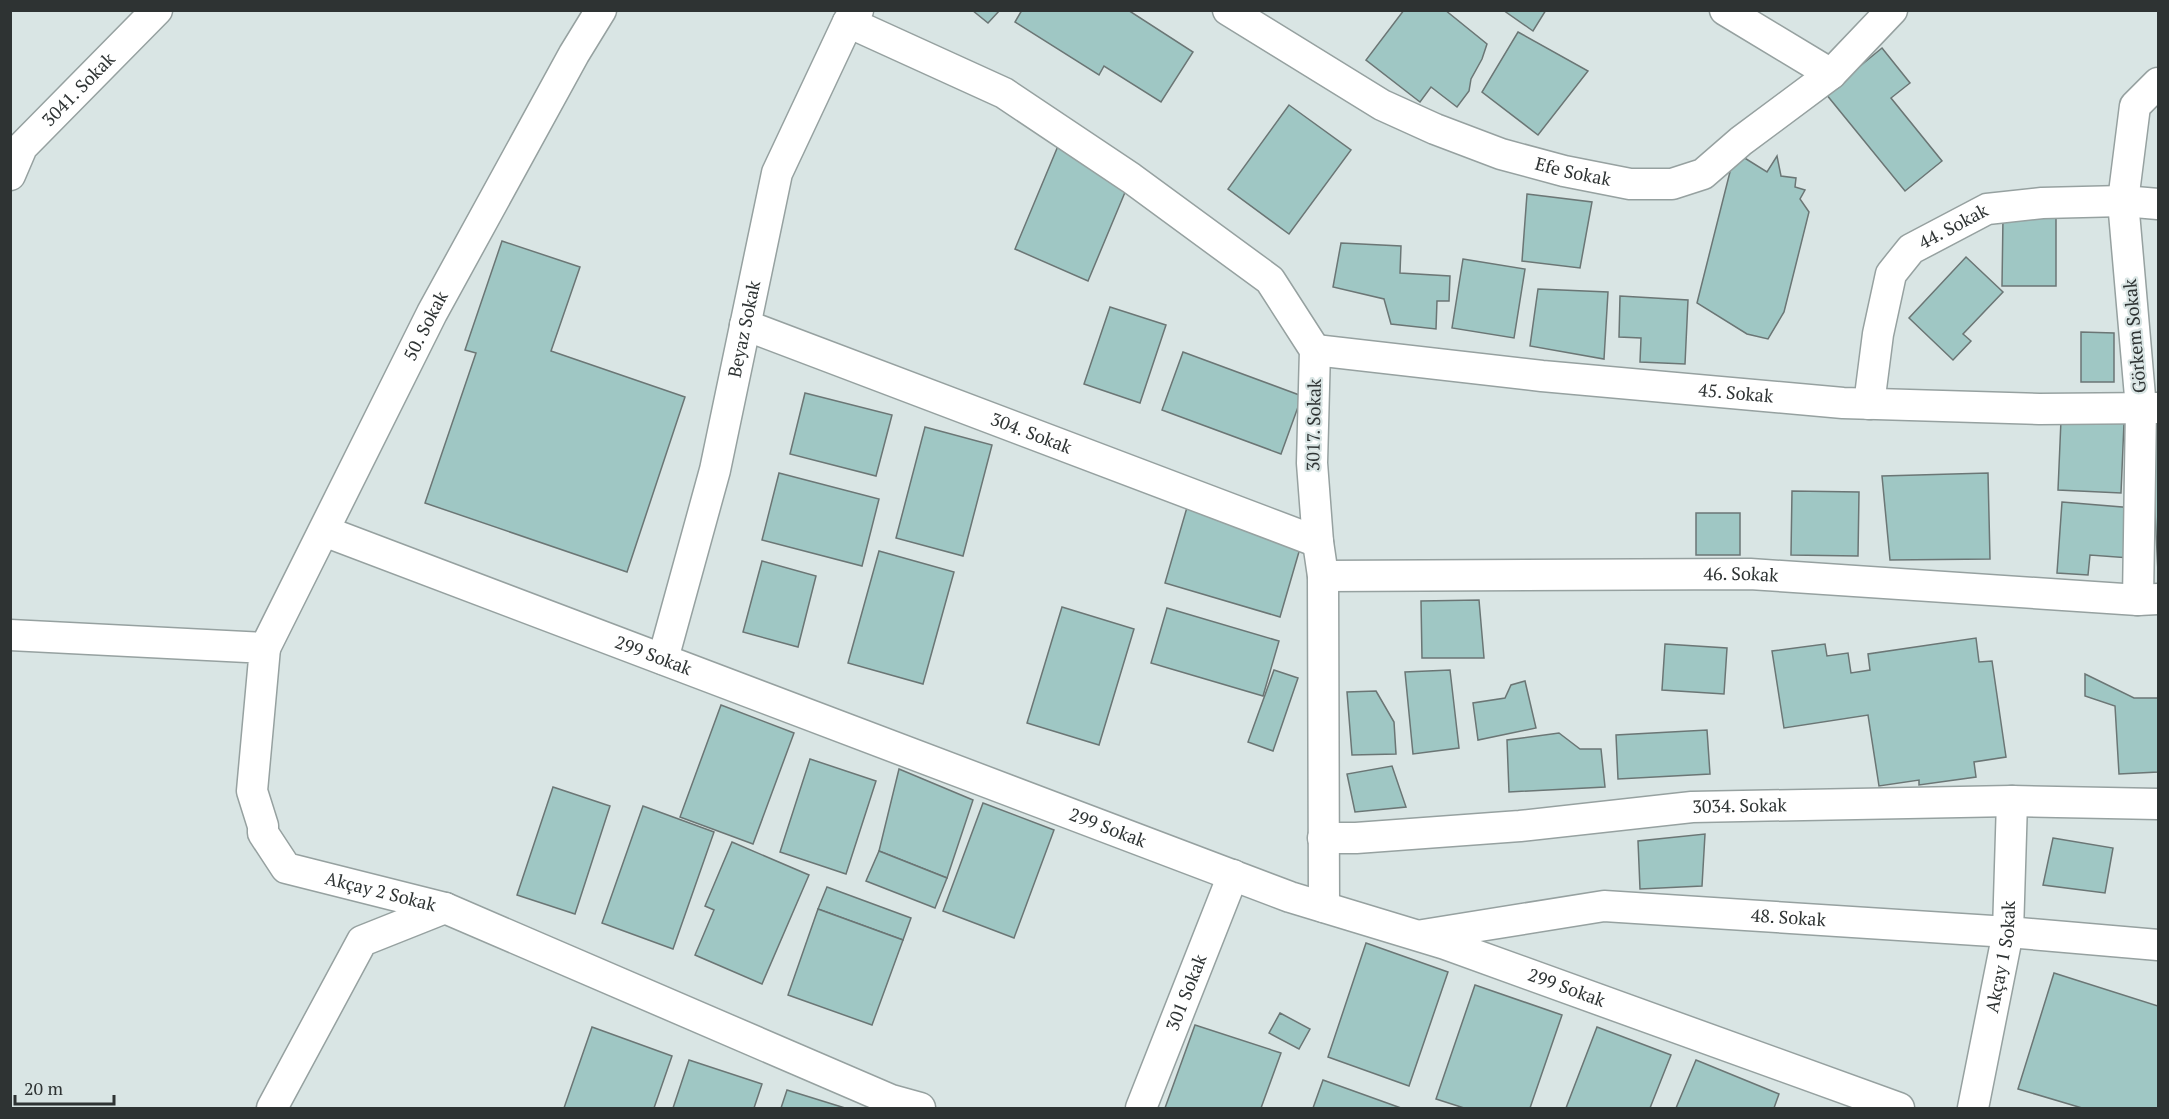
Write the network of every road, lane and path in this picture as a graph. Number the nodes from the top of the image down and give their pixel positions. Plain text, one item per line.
1 (157, 10) edge
2 (601, 10) edge
3 (1228, 10) edge
4 (1725, 10) edge
5 (1892, 10) edge
6 (853, 16) edge
7 (1832, 74) junction
8 (2158, 83) edge
9 (2147, 104) edge
10 (16, 146) edge
11 (10, 175) edge
12 (2123, 201) junction
13 (2158, 204) edge
14 (745, 325) junction
15 (1315, 350) junction
16 (1869, 404) junction
17 (2150, 408) edge
18 (324, 531) junction
19 (1318, 542) junction
20 (1323, 576) junction
21 (2148, 599) edge
22 (10, 636) edge
23 (265, 648) junction
24 (663, 659) junction
25 (2012, 801) junction
26 (2158, 804) edge
27 (1323, 837) junction
28 (1233, 875) junction
29 (1324, 907) junction
30 (445, 908) junction
31 (2008, 932) junction
32 (1417, 936) junction
33 (2158, 945) edge
34 (272, 1108) edge
35 (920, 1108) edge
36 (1141, 1108) edge
37 (1899, 1108) edge
38 (1973, 1108) edge

1 - 10 street, 3041. Sokak
2 - 18 street, 50. Sokak
3 - 7 street, Efe Sokak
4 - 7 street
5 - 7 street, Efe Sokak
6 - 14 street, Beyaz Sokak
6 - 15 street
8 - 9 street, Görkem Sokak
9 - 12 street, Görkem Sokak
10 - 11 street, 3041. Sokak
12 - 13 street, 44. Sokak
12 - 16 street, 44. Sokak
12 - 17 street, Görkem Sokak
14 - 19 street, 304. Sokak
14 - 24 street, Beyaz Sokak
15 - 16 street, 45. Sokak
15 - 19 street, 3017. Sokak
16 - 17 street, 45. Sokak
17 - 21 street, Görkem Sokak
18 - 23 street, 50. Sokak
18 - 24 street, 299 Sokak
19 - 20 street, 3017. Sokak
20 - 21 street, 46. Sokak
20 - 27 street, 3017. Sokak
22 - 23 street
23 - 30 street, Akçay 2 Sokak
24 - 28 street, 299 Sokak
25 - 26 street, 3034. Sokak
25 - 27 street, 3034. Sokak
25 - 31 street, Akçay 1 Sokak
27 - 29 street, 3017. Sokak
28 - 29 street, 299 Sokak
28 - 36 street, 301 Sokak
29 - 32 street, 299 Sokak
30 - 34 street
30 - 35 street, Akçay 2 Sokak
31 - 32 street, 48. Sokak
31 - 33 street, 48. Sokak
31 - 38 street, Akçay 1 Sokak
32 - 37 street, 299 Sokak

